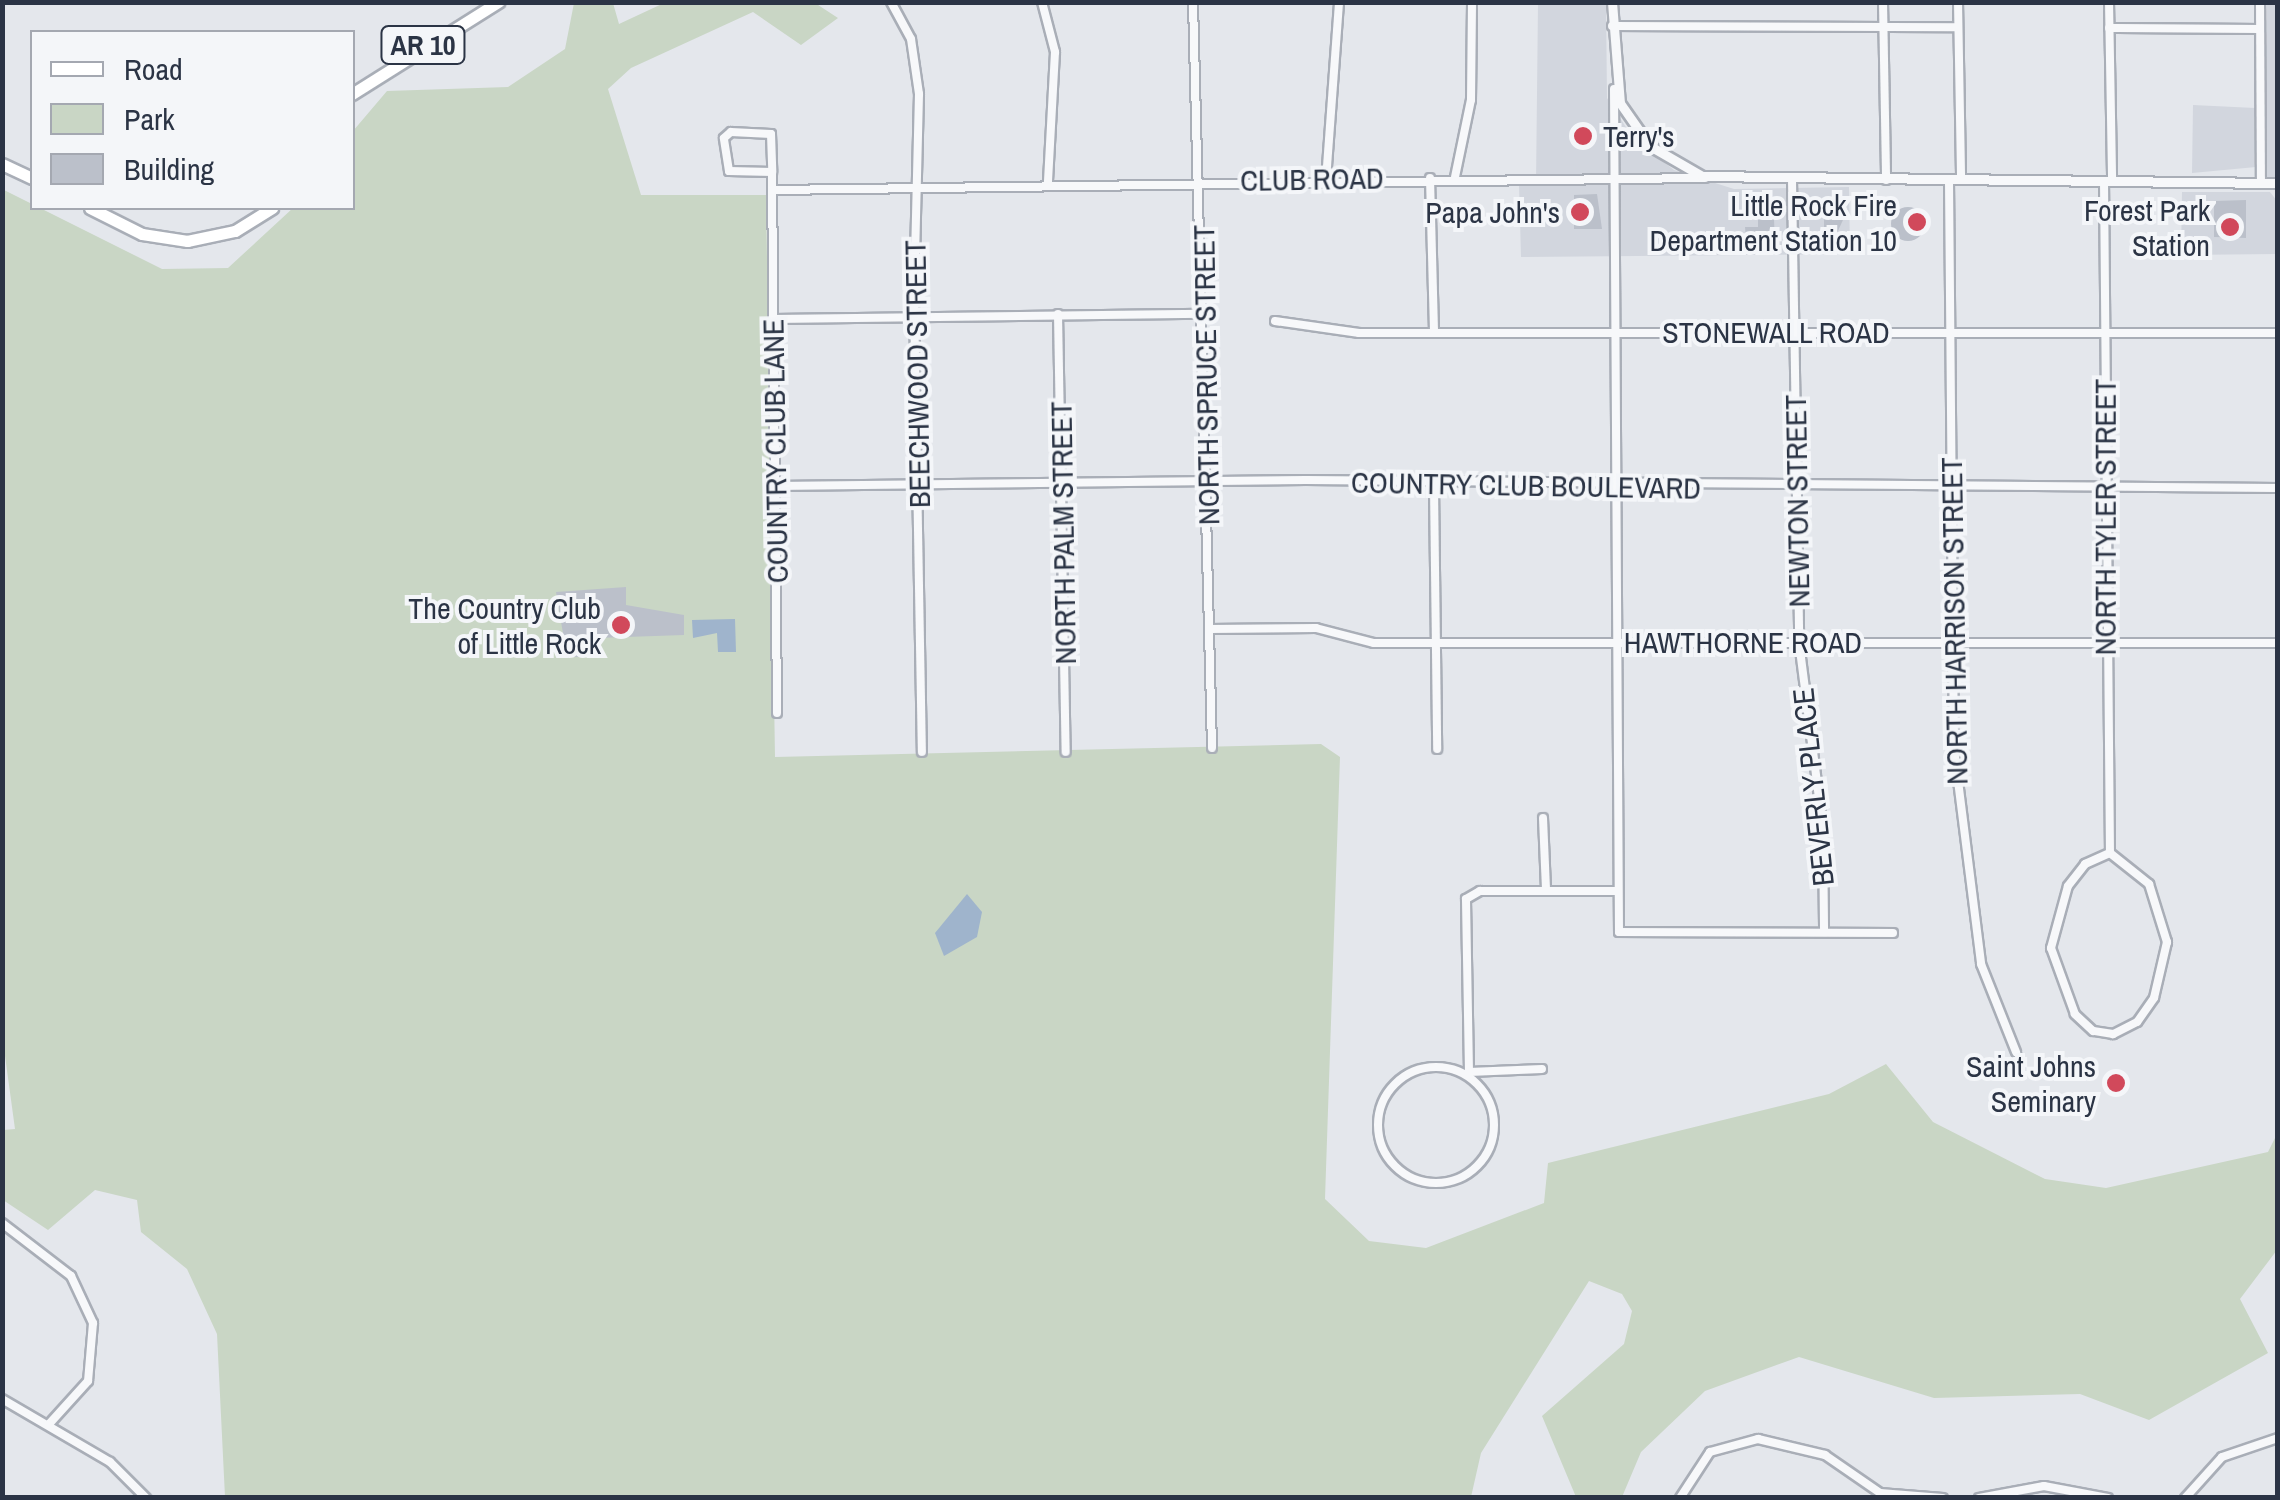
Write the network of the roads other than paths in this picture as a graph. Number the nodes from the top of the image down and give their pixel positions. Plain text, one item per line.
1 (498, 2) edge
2 (891, 2) edge
3 (1042, 2) edge
4 (1193, 2) edge
5 (1339, 2) edge
6 (1472, 2) edge
7 (1612, 2) edge
8 (1883, 2) edge
9 (1958, 2) edge
10 (2109, 2) edge
11 (2260, 2) edge
12 (1612, 26) junction
13 (1883, 27) junction
14 (1958, 27) junction
15 (2109, 28) junction
16 (2260, 29) junction
17 (1614, 89) junction
18 (355, 92) edge
19 (2, 164) edge
20 (772, 172) junction
21 (30, 177) edge
22 (1456, 177) junction
23 (1430, 178) junction
24 (1710, 178) junction
25 (1326, 180) junction
26 (1613, 180) junction
27 (1792, 180) junction
28 (1886, 180) junction
29 (1961, 180) junction
30 (1201, 181) junction
31 (1949, 181) junction
32 (2108, 181) junction
33 (2262, 183) junction
34 (2278, 183) edge
35 (1048, 184) junction
36 (916, 188) junction
37 (772, 190) junction
38 (94, 210) edge
39 (269, 210) edge
40 (1058, 314) junction
41 (1204, 314) junction
42 (774, 319) junction
43 (915, 319) junction
44 (1275, 320) dead end
45 (1795, 331) junction
46 (1949, 331) junction
47 (1434, 332) junction
48 (1614, 332) junction
49 (2104, 332) junction
50 (2278, 333) edge
51 (1208, 482) junction
52 (918, 484) junction
53 (1061, 484) junction
54 (775, 486) junction
55 (1434, 487) junction
56 (1614, 487) junction
57 (1796, 487) junction
58 (1950, 487) junction
59 (2104, 488) junction
60 (2278, 488) edge
61 (1210, 629) junction
62 (1617, 642) junction
63 (1799, 642) junction
64 (1436, 643) junction
65 (1952, 643) junction
66 (2106, 643) junction
67 (2278, 643) edge
68 (778, 712) dead end
69 (1212, 748) dead end
70 (1437, 749) dead end
71 (922, 752) dead end
72 (1066, 752) dead end
73 (1542, 818) dead end
74 (2110, 853) junction
75 (1546, 891) junction
76 (1616, 891) junction
77 (1824, 932) junction
78 (1892, 933) dead end
79 (2016, 1052) dead end
80 (1542, 1069) dead end
81 (1469, 1072) junction
82 (2, 1224) edge
83 (2, 1399) edge
84 (50, 1423) junction
85 (2278, 1438) edge
86 (1904, 1497) edge
87 (146, 1498) edge
88 (1680, 1498) edge
89 (1943, 1498) edge
90 (1978, 1498) edge
91 (2108, 1498) edge
92 (2185, 1498) edge

1 - 18 main road, AR 10
2 - 36 street, BEECHWOOD STREET
3 - 35 street
4 - 30 street, NORTH SPRUCE STREET
5 - 25 street
6 - 22 street
7 - 12 street
8 - 13 street
9 - 14 street
10 - 15 street, NORTH TYLER STREET
11 - 16 street
12 - 13 street
12 - 17 street
13 - 14 street
13 - 28 street
14 - 29 street
15 - 16 street
15 - 32 street, NORTH TYLER STREET
16 - 33 street
17 - 24 street
17 - 26 street
19 - 21 main road
20 - 20 street, COUNTRY CLUB LANE
20 - 37 street, COUNTRY CLUB LANE
22 - 23 street, CLUB ROAD
22 - 26 street, CLUB ROAD
23 - 25 street, CLUB ROAD
23 - 47 street
24 - 26 street, CLUB ROAD
24 - 27 street
25 - 30 street, CLUB ROAD
26 - 48 street
27 - 28 street
27 - 45 street, NEWTON STREET
28 - 31 street
29 - 31 street
29 - 32 street
30 - 35 street, CLUB ROAD
30 - 41 street, NORTH SPRUCE STREET
31 - 46 street, NORTH HARRISON STREET
32 - 33 street
32 - 49 street, NORTH TYLER STREET
33 - 34 street
35 - 36 street, CLUB ROAD
36 - 37 street
36 - 43 street, BEECHWOOD STREET
37 - 42 street, COUNTRY CLUB LANE
38 - 39 main road
40 - 41 street
40 - 43 street
40 - 53 street, NORTH PALM STREET
41 - 51 street, NORTH SPRUCE STREET
42 - 43 street
42 - 54 street, COUNTRY CLUB LANE
43 - 52 street, BEECHWOOD STREET
44 - 47 street, STONEWALL ROAD
45 - 46 street, STONEWALL ROAD
45 - 48 street, STONEWALL ROAD
45 - 57 street, NEWTON STREET
46 - 49 street, STONEWALL ROAD
46 - 58 street, NORTH HARRISON STREET
47 - 48 street, STONEWALL ROAD
48 - 56 street
49 - 50 street, STONEWALL ROAD
49 - 59 street, NORTH TYLER STREET
51 - 53 street, COUNTRY CLUB BOULEVARD
51 - 55 street, COUNTRY CLUB BOULEVARD
51 - 61 street, NORTH SPRUCE STREET
52 - 53 street, COUNTRY CLUB BOULEVARD
52 - 54 street, COUNTRY CLUB BOULEVARD
52 - 71 street, BEECHWOOD STREET
53 - 72 street, NORTH PALM STREET
54 - 68 street, COUNTRY CLUB LANE
55 - 56 street, COUNTRY CLUB BOULEVARD
55 - 64 street
56 - 57 street, COUNTRY CLUB BOULEVARD
56 - 62 street
57 - 58 street, COUNTRY CLUB BOULEVARD
57 - 63 street, NEWTON STREET
58 - 59 street, COUNTRY CLUB BOULEVARD
58 - 65 street, NORTH HARRISON STREET
59 - 60 street, COUNTRY CLUB BOULEVARD
59 - 66 street, NORTH TYLER STREET
61 - 64 street, HAWTHORNE ROAD
61 - 69 street, NORTH SPRUCE STREET
62 - 63 street, HAWTHORNE ROAD
62 - 64 street, HAWTHORNE ROAD
62 - 76 street
63 - 65 street, HAWTHORNE ROAD
63 - 77 street, BEVERLY PLACE
64 - 70 street
65 - 66 street, HAWTHORNE ROAD
65 - 79 street, NORTH HARRISON STREET
66 - 67 street, HAWTHORNE ROAD
66 - 74 street, NORTH TYLER STREET
73 - 75 street
74 - 74 street
75 - 76 street
75 - 81 street
76 - 77 street
77 - 78 street
80 - 81 street
81 - 81 street
82 - 84 street
83 - 84 street
84 - 87 street
85 - 92 street
86 - 88 street
86 - 89 street
90 - 91 street

